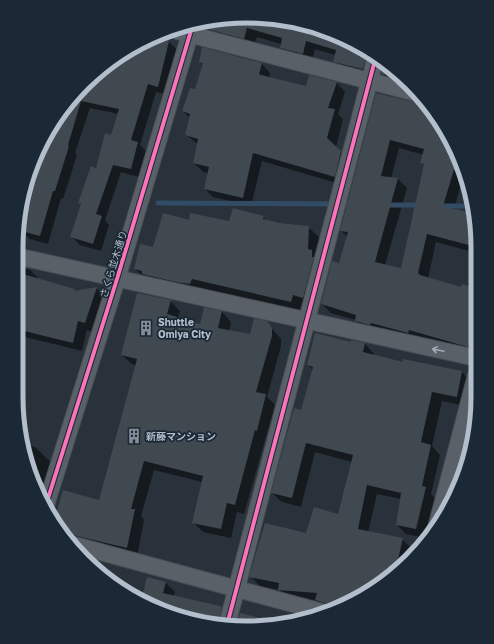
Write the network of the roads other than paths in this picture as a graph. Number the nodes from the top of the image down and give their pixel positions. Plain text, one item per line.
1 (190, 31) edge
2 (187, 32) edge
3 (374, 63) edge
4 (370, 81) junction
5 (407, 91) edge
6 (23, 258) edge
7 (117, 279) junction
8 (307, 322) junction
9 (471, 357) edge
10 (471, 394) edge
11 (48, 499) edge
12 (441, 509) edge
13 (81, 547) edge
14 (236, 590) junction
15 (315, 610) edge
16 (228, 620) edge

1 - 4 street
2 - 7 street, さくら並木通り
3 - 4 street
4 - 5 street
4 - 8 street
6 - 7 street
7 - 8 street
7 - 11 street, さくら並木通り
9 -> 8 street
8 - 14 street
10 - 12 street
13 - 14 street
14 - 15 street
14 - 16 street

